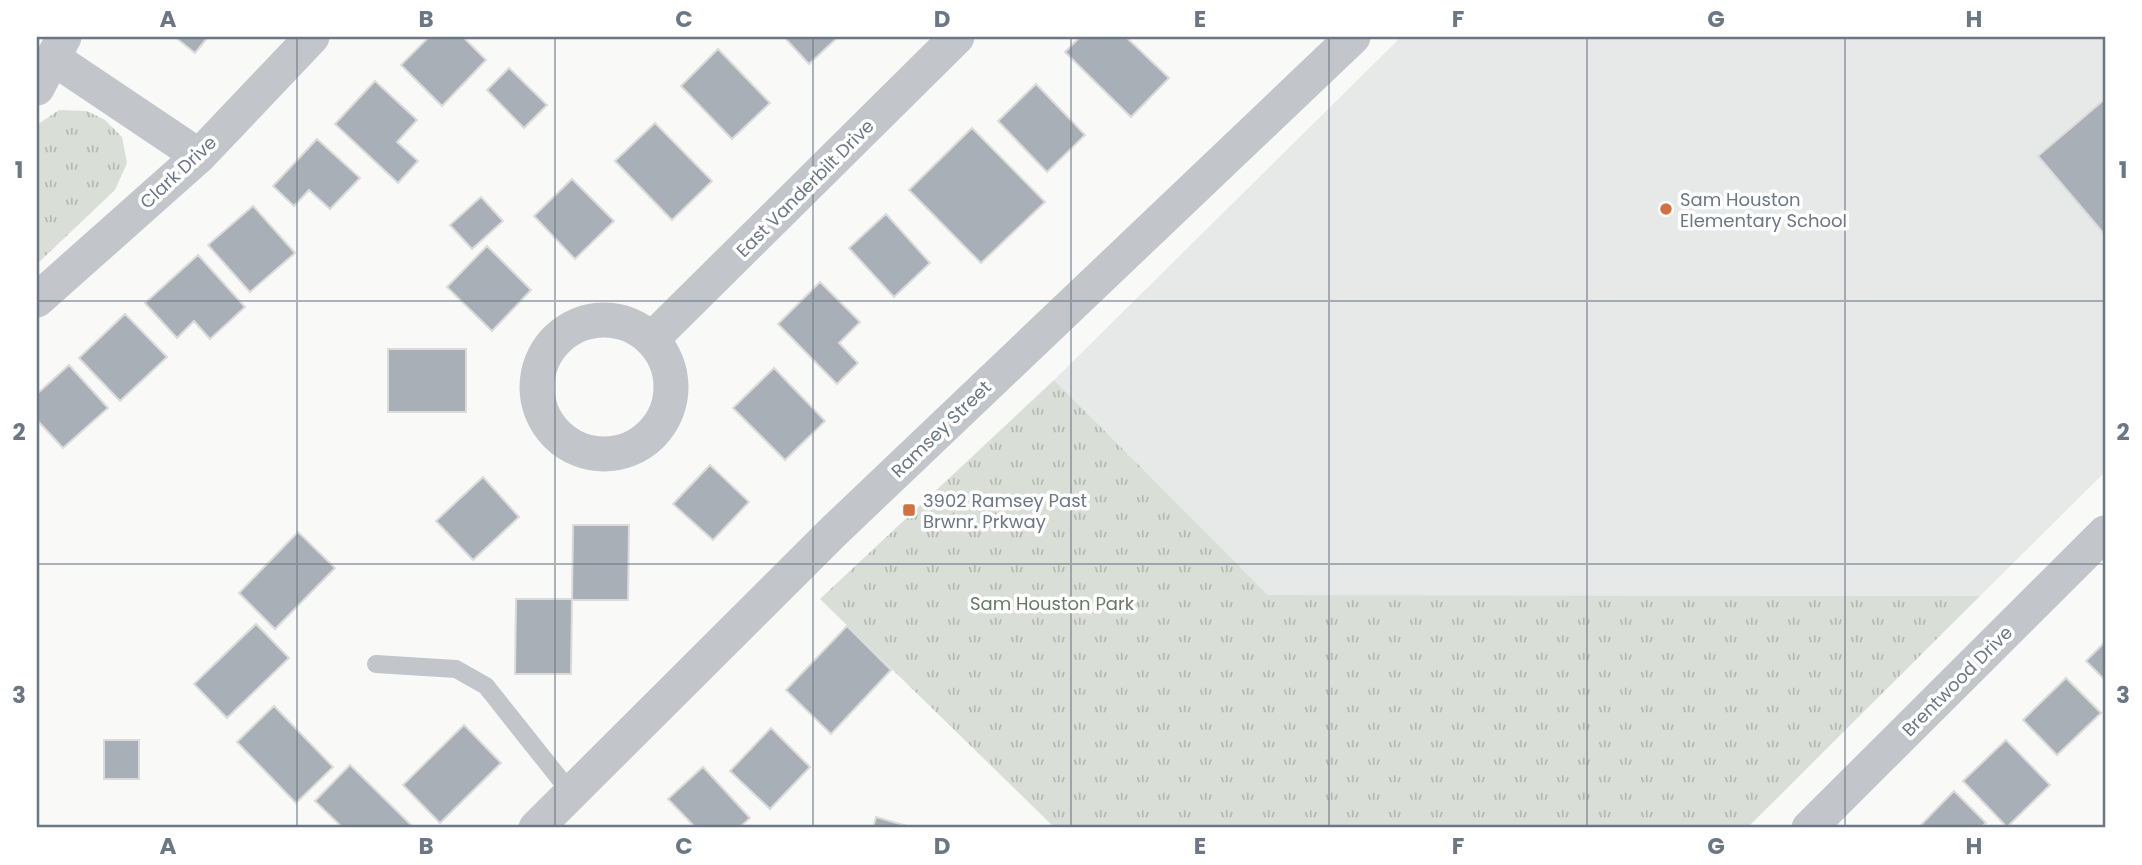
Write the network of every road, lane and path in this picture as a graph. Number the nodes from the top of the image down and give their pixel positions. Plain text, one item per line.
1 (312, 37) edge
2 (957, 37) edge
3 (1353, 37) edge
4 (51, 61) edge
5 (199, 156) junction
6 (37, 300) edge
7 (652, 340) dead end
8 (2105, 533) edge
9 (376, 664) dead end
10 (571, 793) junction
11 (536, 828) edge
12 (1809, 828) edge

1 - 5 street, Clark Drive
2 - 7 street, East Vanderbilt Drive
3 - 10 street, Ramsey Street
4 - 5 street
5 - 6 street, Clark Drive
8 - 12 street, Brentwood Drive
9 - 10 lane
10 - 11 street, Ramsey Street

